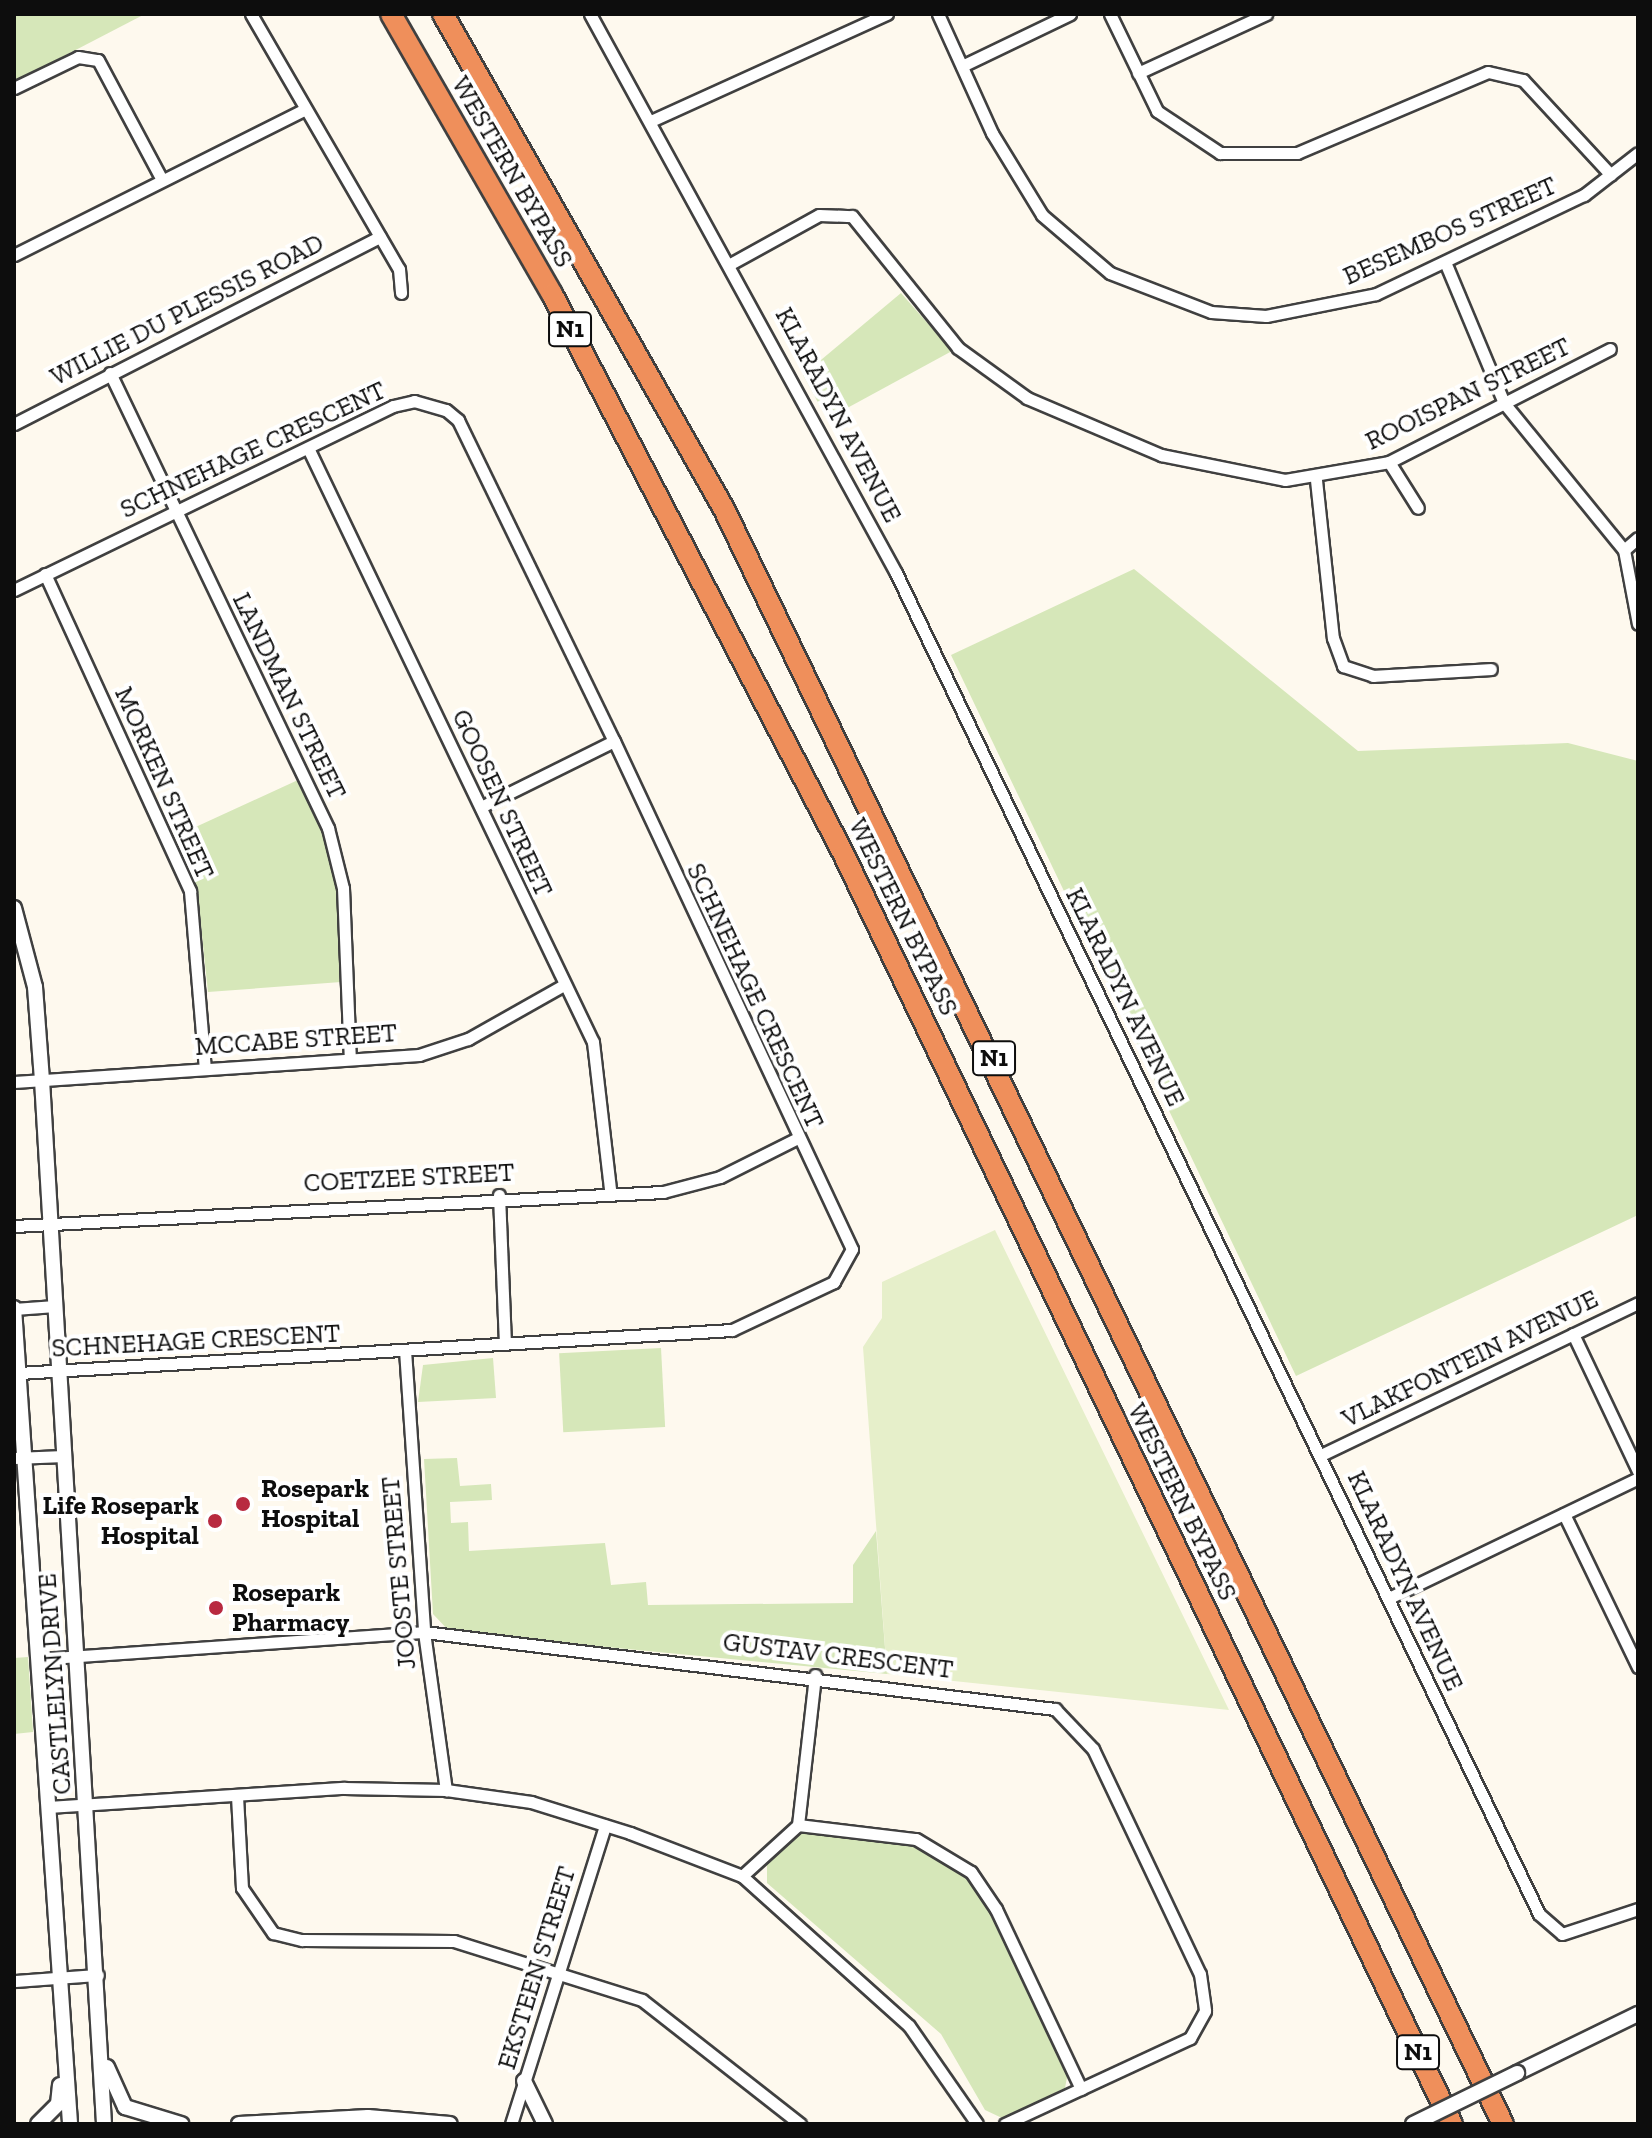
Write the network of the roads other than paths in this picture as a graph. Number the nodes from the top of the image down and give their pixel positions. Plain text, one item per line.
1 (251, 14) edge
2 (391, 14) edge
3 (443, 14) edge
4 (590, 14) edge
5 (887, 14) edge
6 (938, 14) edge
7 (1070, 14) edge
8 (1110, 14) edge
9 (1266, 14) edge
10 (962, 66) junction
11 (1138, 73) junction
12 (14, 88) edge
13 (306, 109) junction
14 (653, 120) junction
15 (1638, 153) edge
16 (1611, 175) junction
17 (162, 180) junction
18 (380, 237) junction
19 (14, 255) edge
20 (1445, 262) junction
21 (732, 263) junction
22 (401, 293) dead end
23 (1610, 349) dead end
24 (110, 373) junction
25 (1504, 403) junction
26 (14, 424) edge
27 (308, 448) junction
28 (1389, 462) junction
29 (1316, 480) junction
30 (1418, 508) dead end
31 (175, 510) junction
32 (1638, 538) edge
33 (1624, 550) junction
34 (45, 574) junction
35 (14, 590) edge
36 (1638, 624) edge
37 (1491, 669) dead end
38 (614, 741) junction
39 (481, 807) junction
40 (14, 908) edge
41 (564, 985) junction
42 (350, 1059) junction
43 (205, 1068) junction
44 (42, 1080) junction
45 (14, 1082) edge
46 (796, 1139) junction
47 (610, 1190) junction
48 (499, 1195) junction
49 (49, 1225) junction
50 (14, 1226) edge
51 (1638, 1303) edge
52 (55, 1306) junction
53 (14, 1308) edge
54 (1573, 1334) junction
55 (505, 1344) junction
56 (405, 1350) junction
57 (59, 1371) junction
58 (18, 1373) junction
59 (1321, 1455) junction
60 (64, 1456) junction
61 (19, 1458) edge
62 (1638, 1471) edge
63 (1638, 1478) edge
64 (1564, 1514) junction
65 (1391, 1597) junction
66 (424, 1632) junction
67 (78, 1657) junction
68 (38, 1659) junction
69 (1636, 1659) edge
70 (815, 1675) junction
71 (446, 1790) junction
72 (237, 1796) junction
73 (87, 1804) junction
74 (48, 1807) junction
75 (605, 1825) junction
76 (798, 1825) junction
77 (742, 1876) junction
78 (1638, 1909) edge
79 (559, 1970) junction
80 (98, 1975) junction
81 (59, 1978) junction
82 (14, 1981) edge
83 (1638, 2014) edge
84 (64, 2046) junction
85 (102, 2051) junction
86 (524, 2081) junction
87 (1081, 2089) junction
88 (318, 2121) edge
89 (38, 2124) edge
90 (70, 2124) edge
91 (104, 2124) edge
92 (181, 2124) edge
93 (239, 2124) edge
94 (450, 2124) edge
95 (511, 2124) edge
96 (545, 2124) edge
97 (800, 2124) edge
98 (977, 2124) edge
99 (1005, 2124) edge
100 (1413, 2124) edge
101 (1452, 2124) edge
102 (1503, 2124) edge

1 - 13 street
2 - 101 highway, WESTERN BYPASS / N1
3 - 102 highway, WESTERN BYPASS / N1
4 - 14 street, KLARADYN AVENUE
5 - 14 street
6 - 10 street, BESEMBOS STREET
7 - 10 street
8 - 11 street
9 - 11 street
10 - 20 street, BESEMBOS STREET
11 - 16 street
12 - 17 street
13 - 17 street
13 - 18 street
14 - 21 street, KLARADYN AVENUE
15 - 16 street, BESEMBOS STREET
16 - 20 street, BESEMBOS STREET
17 - 19 street
18 - 22 street
18 - 24 street, WILLIE DU PLESSIS ROAD
20 - 25 street
21 - 29 street, ROOISPAN STREET
21 - 59 street, KLARADYN AVENUE
23 - 25 street, ROOISPAN STREET
24 - 26 street, WILLIE DU PLESSIS ROAD
24 - 31 street, LANDMAN STREET
25 - 28 street, ROOISPAN STREET
25 - 33 street
27 - 31 street, SCHNEHAGE CRESCENT
27 - 38 street, SCHNEHAGE CRESCENT
27 - 39 street, GOOSEN STREET
28 - 29 street, ROOISPAN STREET
28 - 30 street
29 - 37 street
31 - 34 street, SCHNEHAGE CRESCENT
31 - 42 street, LANDMAN STREET
32 - 33 street
33 - 36 street
34 - 35 street, SCHNEHAGE CRESCENT
34 - 43 street, MORKEN STREET
38 - 39 street
38 - 46 street, SCHNEHAGE CRESCENT
39 - 41 street, GOOSEN STREET
40 - 44 street, CASTLELYN DRIVE
41 - 42 street, MCCABE STREET
41 - 47 street, GOOSEN STREET
42 - 43 street, MCCABE STREET
43 - 44 street, MCCABE STREET
44 - 45 street, MCCABE STREET
44 - 49 street, CASTLELYN DRIVE
46 - 47 street, COETZEE STREET
46 - 55 street, SCHNEHAGE CRESCENT
47 - 48 street, COETZEE STREET
48 - 49 street, COETZEE STREET
48 - 55 street
49 - 50 street, COETZEE STREET
49 - 52 street, CASTLELYN DRIVE
51 - 54 street, VLAKFONTEIN AVENUE
52 - 53 street
52 - 57 street, CASTLELYN DRIVE
53 - 58 street, CASTLELYN DRIVE
54 - 59 street, VLAKFONTEIN AVENUE
54 - 62 street
55 - 56 street, SCHNEHAGE CRESCENT
56 - 57 street, SCHNEHAGE CRESCENT
56 - 66 street, JOOSTE STREET
57 - 58 street, SCHNEHAGE CRESCENT
57 - 60 street, CASTLELYN DRIVE
58 - 61 street, CASTLELYN DRIVE
59 - 65 street, KLARADYN AVENUE
60 - 61 street
60 - 67 street, CASTLELYN DRIVE
61 - 68 street, CASTLELYN DRIVE
63 - 64 street
64 - 65 street
64 - 69 street
65 - 78 street, KLARADYN AVENUE
66 - 67 street, GUSTAV CRESCENT
66 - 70 street, GUSTAV CRESCENT
66 - 71 street, JOOSTE STREET
67 - 68 street, GUSTAV CRESCENT
67 - 73 street, CASTLELYN DRIVE
68 - 74 street, CASTLELYN DRIVE
70 - 76 street
70 - 87 street, GUSTAV CRESCENT
71 - 72 street
71 - 75 street
72 - 73 street
72 - 79 street
73 - 74 street
73 - 80 street, CASTLELYN DRIVE
74 - 81 street, CASTLELYN DRIVE
75 - 77 street
75 - 79 street, EKSTEEN STREET
76 - 77 street
76 - 87 street
77 - 98 street
79 - 86 street, EKSTEEN STREET
79 - 97 street
80 - 81 street
80 - 85 street, CASTLELYN DRIVE
81 - 82 street
81 - 84 street, CASTLELYN DRIVE
83 - 100 street, bridge
84 - 89 street
84 - 90 street, CASTLELYN DRIVE
85 - 91 street, CASTLELYN DRIVE
85 - 92 street
86 - 95 street, EKSTEEN STREET
86 - 96 street
87 - 99 street, GUSTAV CRESCENT
88 - 93 street
88 - 94 street

